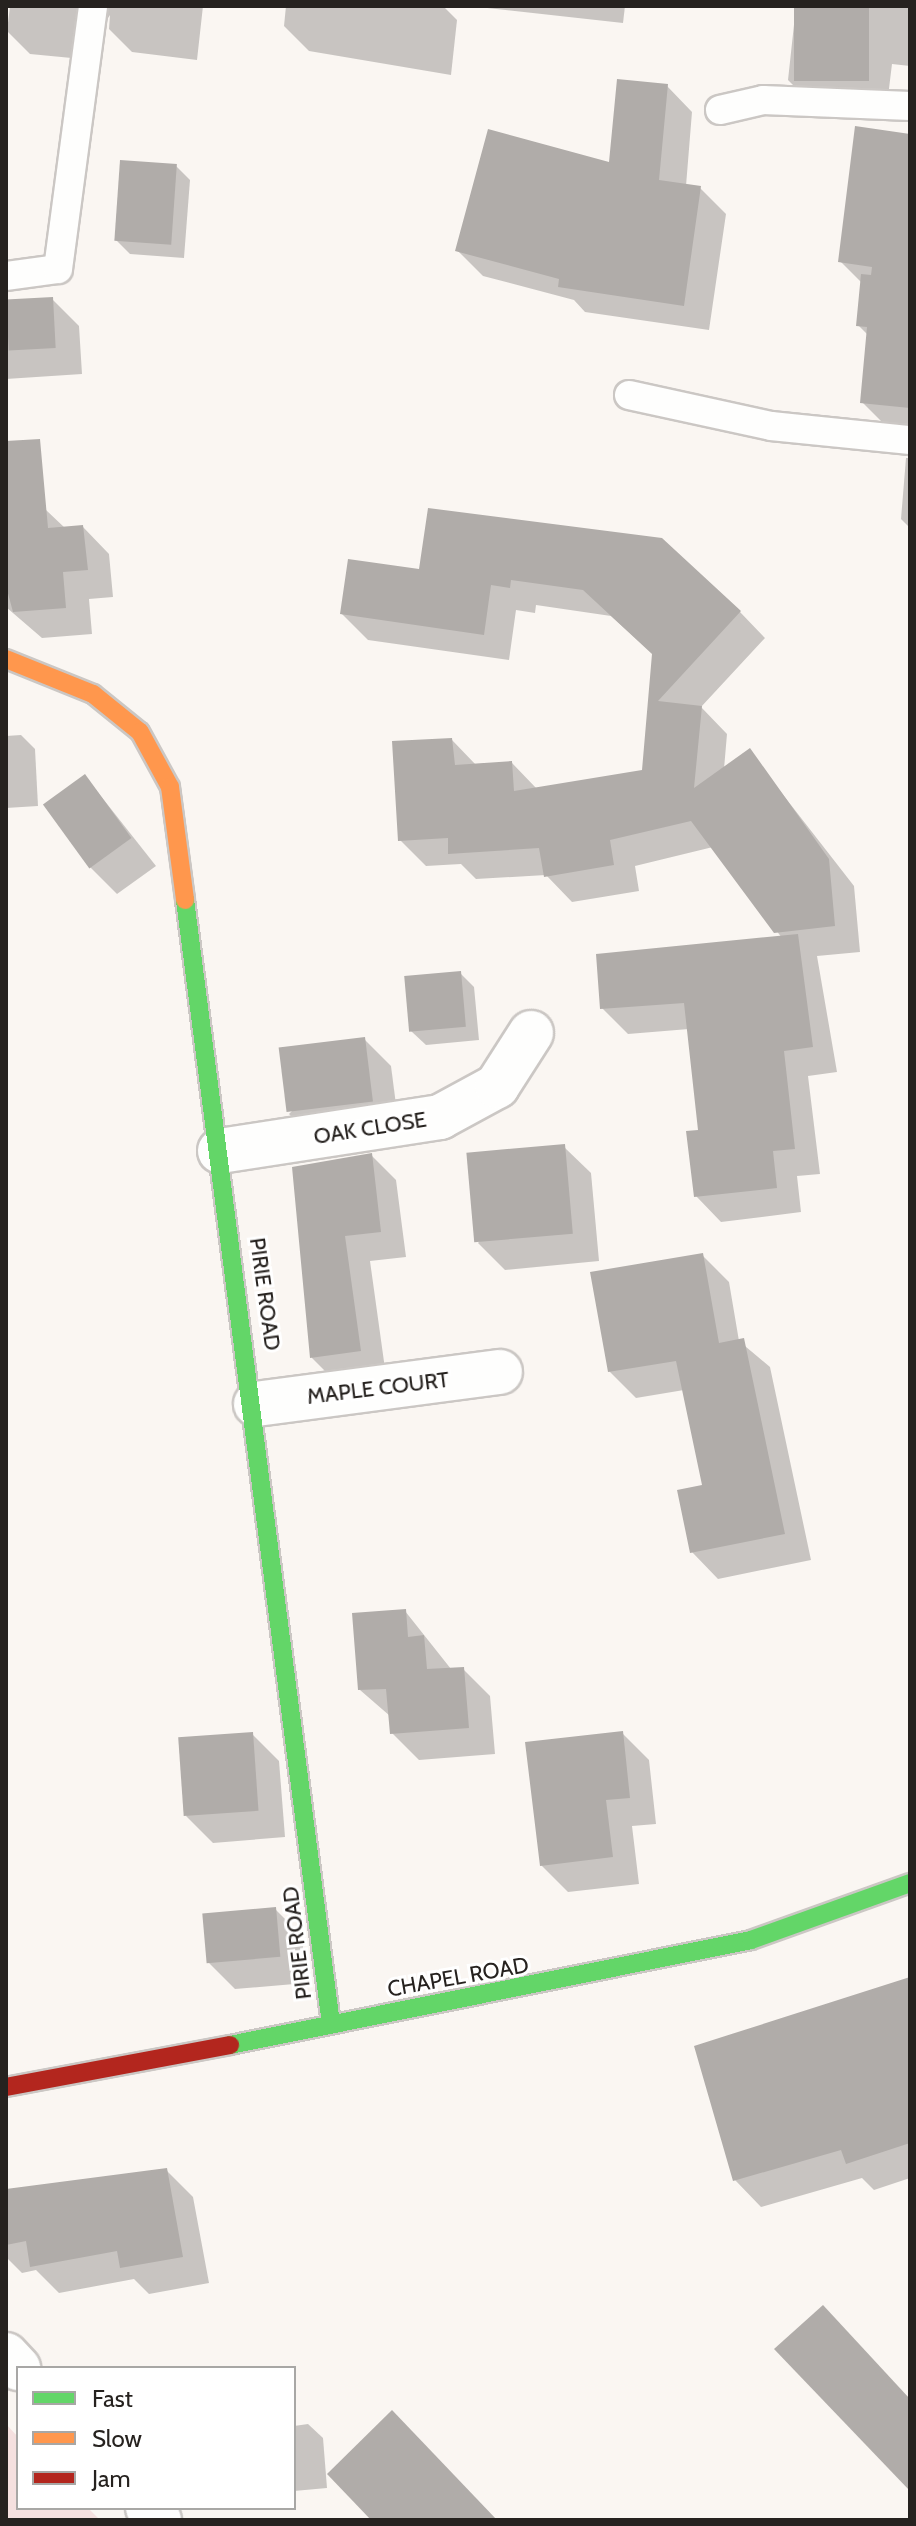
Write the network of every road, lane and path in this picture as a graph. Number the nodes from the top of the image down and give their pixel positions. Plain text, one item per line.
1 (93, 6) edge
2 (910, 106) edge
3 (720, 110) dead end
4 (6, 276) edge
5 (629, 395) dead end
6 (910, 440) edge
7 (6, 659) edge
8 (531, 1033) dead end
9 (220, 1151) junction
10 (500, 1372) dead end
11 (256, 1404) junction
12 (910, 1883) edge
13 (331, 2024) junction
14 (6, 2087) edge

1 - 4 lane
2 - 3 lane
5 - 6 lane
7 - 9 street, PIRIE ROAD
8 - 9 street, OAK CLOSE
9 - 11 street, PIRIE ROAD
10 - 11 street, MAPLE COURT
11 - 13 street, PIRIE ROAD
12 - 13 street, CHAPEL ROAD
13 - 14 street, CHAPEL ROAD

